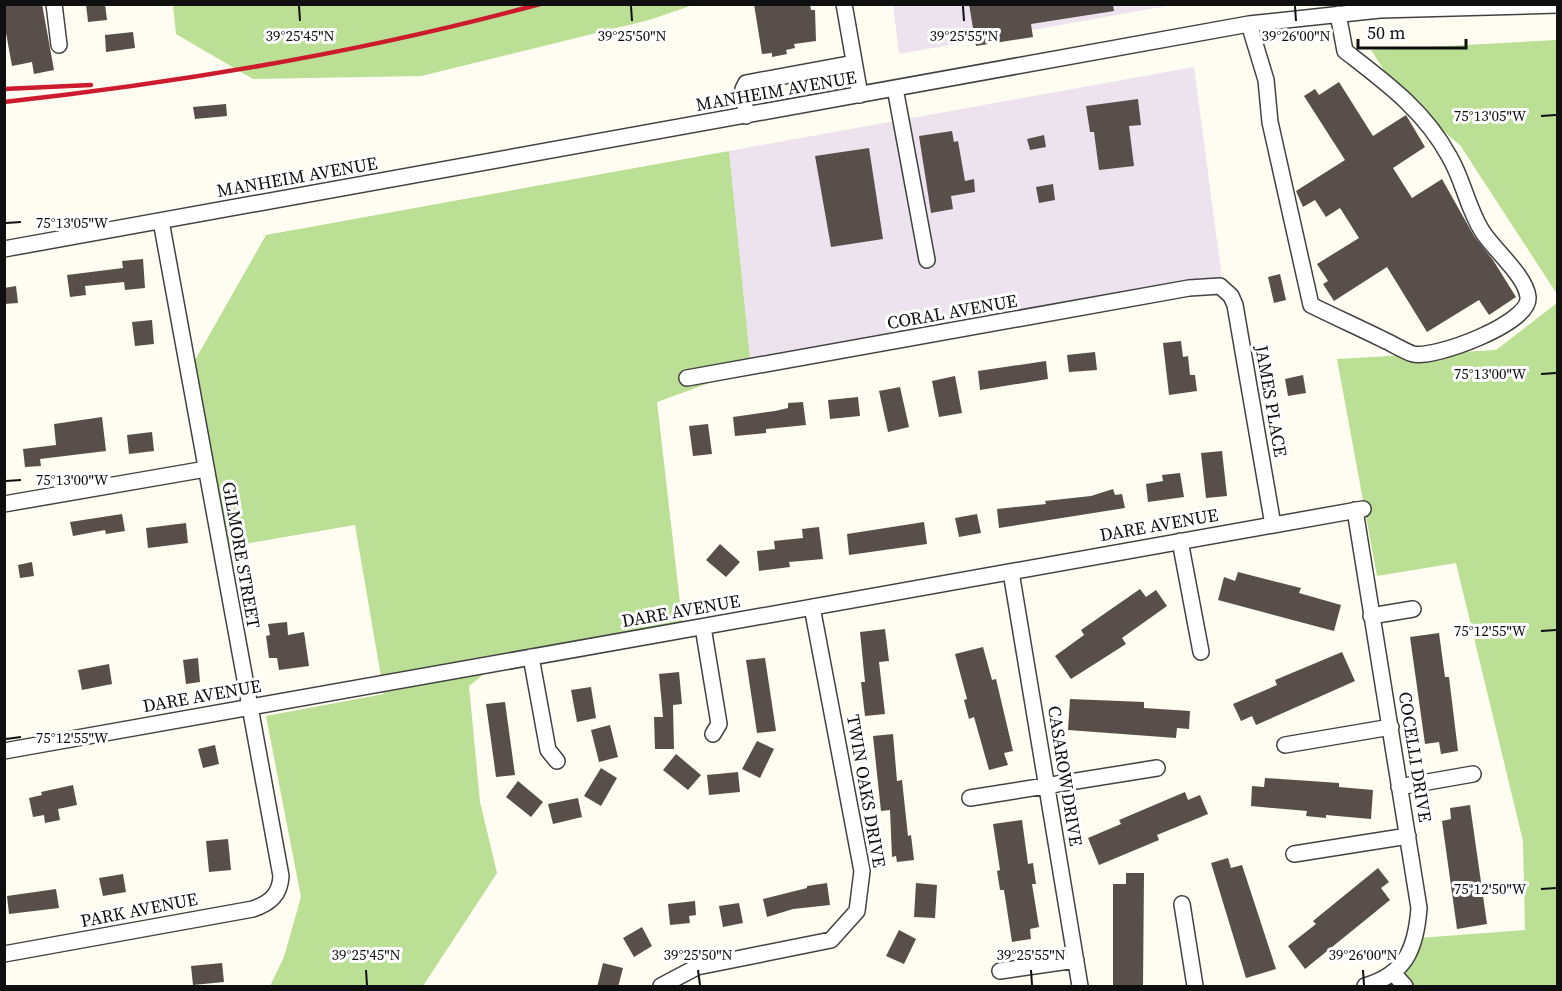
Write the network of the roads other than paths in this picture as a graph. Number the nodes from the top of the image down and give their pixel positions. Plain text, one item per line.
1 (54, 4) edge
2 (844, 4) edge
3 (1557, 5) edge
4 (1338, 14) junction
5 (1249, 24) junction
6 (59, 45) dead end
7 (854, 63) junction
8 (896, 88) junction
9 (860, 95) junction
10 (746, 116) junction
11 (161, 221) junction
12 (4, 249) edge
13 (927, 260) dead end
14 (1224, 287) joint
15 (687, 378) dead end
16 (206, 469) junction
17 (4, 504) edge
18 (1359, 510) joint
19 (1273, 525) junction
20 (1180, 542) junction
21 (1011, 572) junction
22 (812, 607) junction
23 (1413, 609) dead end
24 (1371, 616) junction
25 (703, 627) junction
26 (1201, 652) dead end
27 (531, 657) junction
28 (250, 708) junction
29 (1391, 727) junction
30 (713, 734) dead end
31 (1285, 745) dead end
32 (4, 751) edge
33 (557, 761) dead end
34 (1158, 768) dead end
35 (1473, 774) dead end
36 (1047, 786) junction
37 (1399, 787) junction
38 (970, 798) dead end
39 (1408, 836) junction
40 (1294, 854) dead end
41 (276, 894) joint
42 (1182, 904) dead end
43 (4, 954) edge
44 (1076, 960) junction
45 (1000, 971) dead end
46 (1394, 974) junction
47 (661, 987) edge
48 (1080, 987) edge
49 (1195, 987) edge
50 (1365, 987) edge
51 (1405, 987) edge

1 - 6 street
2 - 7 street
3 - 4 street, MANHEIM AVENUE
4 - 5 street, MANHEIM AVENUE
4 - 5 street
5 - 8 street, MANHEIM AVENUE
7 - 9 street
7 - 10 street
8 - 9 street, MANHEIM AVENUE
8 - 13 street
9 - 10 street, MANHEIM AVENUE
10 - 11 street, MANHEIM AVENUE
11 - 12 street, MANHEIM AVENUE
11 - 16 street, GILMORE STREET
14 - 15 street, CORAL AVENUE
14 - 19 street, JAMES PLACE
16 - 17 street
16 - 28 street, GILMORE STREET
18 - 19 street, DARE AVENUE
18 - 24 street, COCELLI DRIVE
19 - 20 street, DARE AVENUE
20 - 21 street, DARE AVENUE
20 - 26 street
21 - 22 street, DARE AVENUE
21 - 36 street, CASAROW DRIVE
22 - 25 street, DARE AVENUE
22 - 47 street, TWIN OAKS DRIVE
23 - 24 street
24 - 29 street, COCELLI DRIVE
25 - 27 street, DARE AVENUE
25 - 30 street
27 - 28 street, DARE AVENUE
27 - 33 street
28 - 32 street, DARE AVENUE
28 - 41 street, GILMORE STREET
29 - 31 street
29 - 37 street, COCELLI DRIVE
34 - 36 street
35 - 37 street
36 - 38 street
36 - 44 street, CASAROW DRIVE
37 - 39 street, COCELLI DRIVE
39 - 40 street
39 - 46 street, COCELLI DRIVE
41 - 43 street, PARK AVENUE
42 - 49 street
44 - 45 street
44 - 48 street, CASAROW DRIVE
46 - 50 street
46 - 51 street

